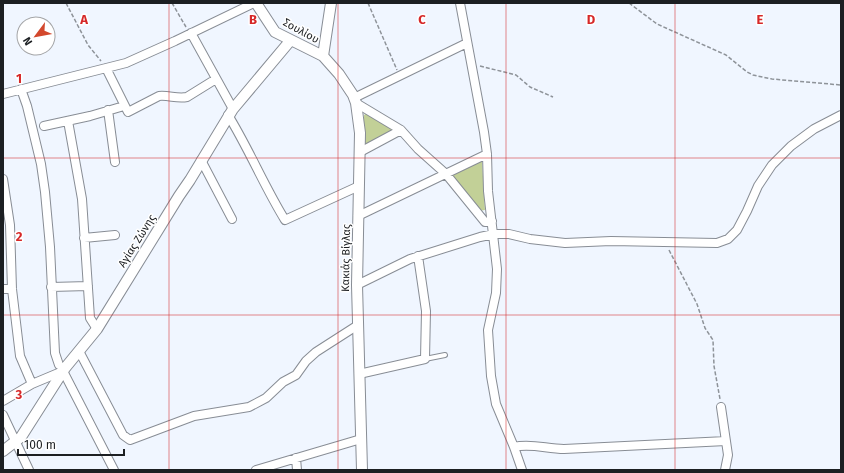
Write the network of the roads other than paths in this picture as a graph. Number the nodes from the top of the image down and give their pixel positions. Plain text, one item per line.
1 (255, 3) edge
2 (331, 3) edge
3 (460, 3) edge
4 (191, 33) junction
5 (290, 40) junction
6 (467, 43) junction
7 (323, 56) junction
8 (106, 68) junction
9 (216, 79) junction
10 (21, 89) junction
11 (3, 94) edge
12 (355, 100) junction
13 (124, 106) junction
14 (108, 110) junction
15 (230, 112) junction
16 (841, 115) edge
17 (68, 121) junction
18 (44, 126) dead end
19 (401, 130) junction
20 (360, 152) junction
21 (487, 154) junction
22 (201, 160) junction
23 (115, 162) dead end
24 (446, 174) junction
25 (3, 179) edge
26 (359, 186) junction
27 (358, 216) junction
28 (232, 219) dead end
29 (488, 221) junction
30 (490, 234) junction
31 (116, 235) dead end
32 (84, 238) junction
33 (418, 256) junction
34 (88, 286) junction
35 (357, 286) junction
36 (51, 287) junction
37 (3, 289) edge
38 (12, 289) junction
39 (358, 325) junction
40 (97, 329) junction
41 (79, 351) junction
42 (445, 355) dead end
43 (425, 358) junction
44 (64, 370) junction
45 (359, 374) junction
46 (32, 384) junction
47 (3, 400) edge
48 (721, 407) road end
49 (3, 415) edge
50 (361, 440) junction
51 (15, 442) junction
52 (726, 442) junction
53 (514, 447) junction
54 (3, 451) edge
55 (296, 458) junction
56 (28, 470) edge
57 (114, 470) edge
58 (256, 470) edge
59 (297, 470) edge
60 (362, 470) edge
61 (522, 470) edge
62 (725, 470) edge

1 - 4 street
1 - 5 street, Σουλίου
2 - 7 street
3 - 6 street
4 - 8 street
4 - 9 street
5 - 7 street, Σουλίου
5 - 15 street, Αγίας Ζώνης
6 - 12 street
6 - 21 street
7 - 12 street, Κακιάς Βίγλας
8 - 10 street
8 - 13 street
9 - 13 street
9 - 15 street
10 - 11 street
10 - 36 street
12 - 19 street
12 - 20 street, Κακιάς Βίγλας
13 - 14 street
14 - 17 street
14 - 23 street
15 - 22 street, Αγίας Ζώνης
15 - 26 street
16 - 30 street
17 - 18 street
17 - 32 street
19 - 20 street
19 - 24 street
20 - 26 street, Κακιάς Βίγλας
21 - 24 street
21 - 29 street
22 - 28 street
22 - 40 street, Αγίας Ζώνης
24 - 27 street
24 - 29 street
25 - 38 street
26 - 27 street, Κακιάς Βίγλας
27 - 35 street, Κακιάς Βίγλας
29 - 30 street
30 - 33 street
30 - 53 street
31 - 32 street
32 - 34 street
33 - 35 street
33 - 43 street
34 - 36 street
34 - 40 street
35 - 39 street, Κακιάς Βίγλας
36 - 44 street
37 - 38 street
38 - 46 street
39 - 41 street
39 - 45 street, Κακιάς Βίγλας
40 - 41 street, Αγίας Ζώνης
41 - 44 street, Αγίας Ζώνης
42 - 43 lane
43 - 45 street
44 - 46 street
44 - 51 street, Αγίας Ζώνης
44 - 57 street
45 - 50 street, Κακιάς Βίγλας
46 - 47 street
48 - 52 street
49 - 51 street
50 - 55 street
50 - 60 street, Κακιάς Βίγλας
51 - 54 street, Αγίας Ζώνης
51 - 56 street
52 - 53 street
52 - 62 street
53 - 61 street
55 - 58 street
55 - 59 street

